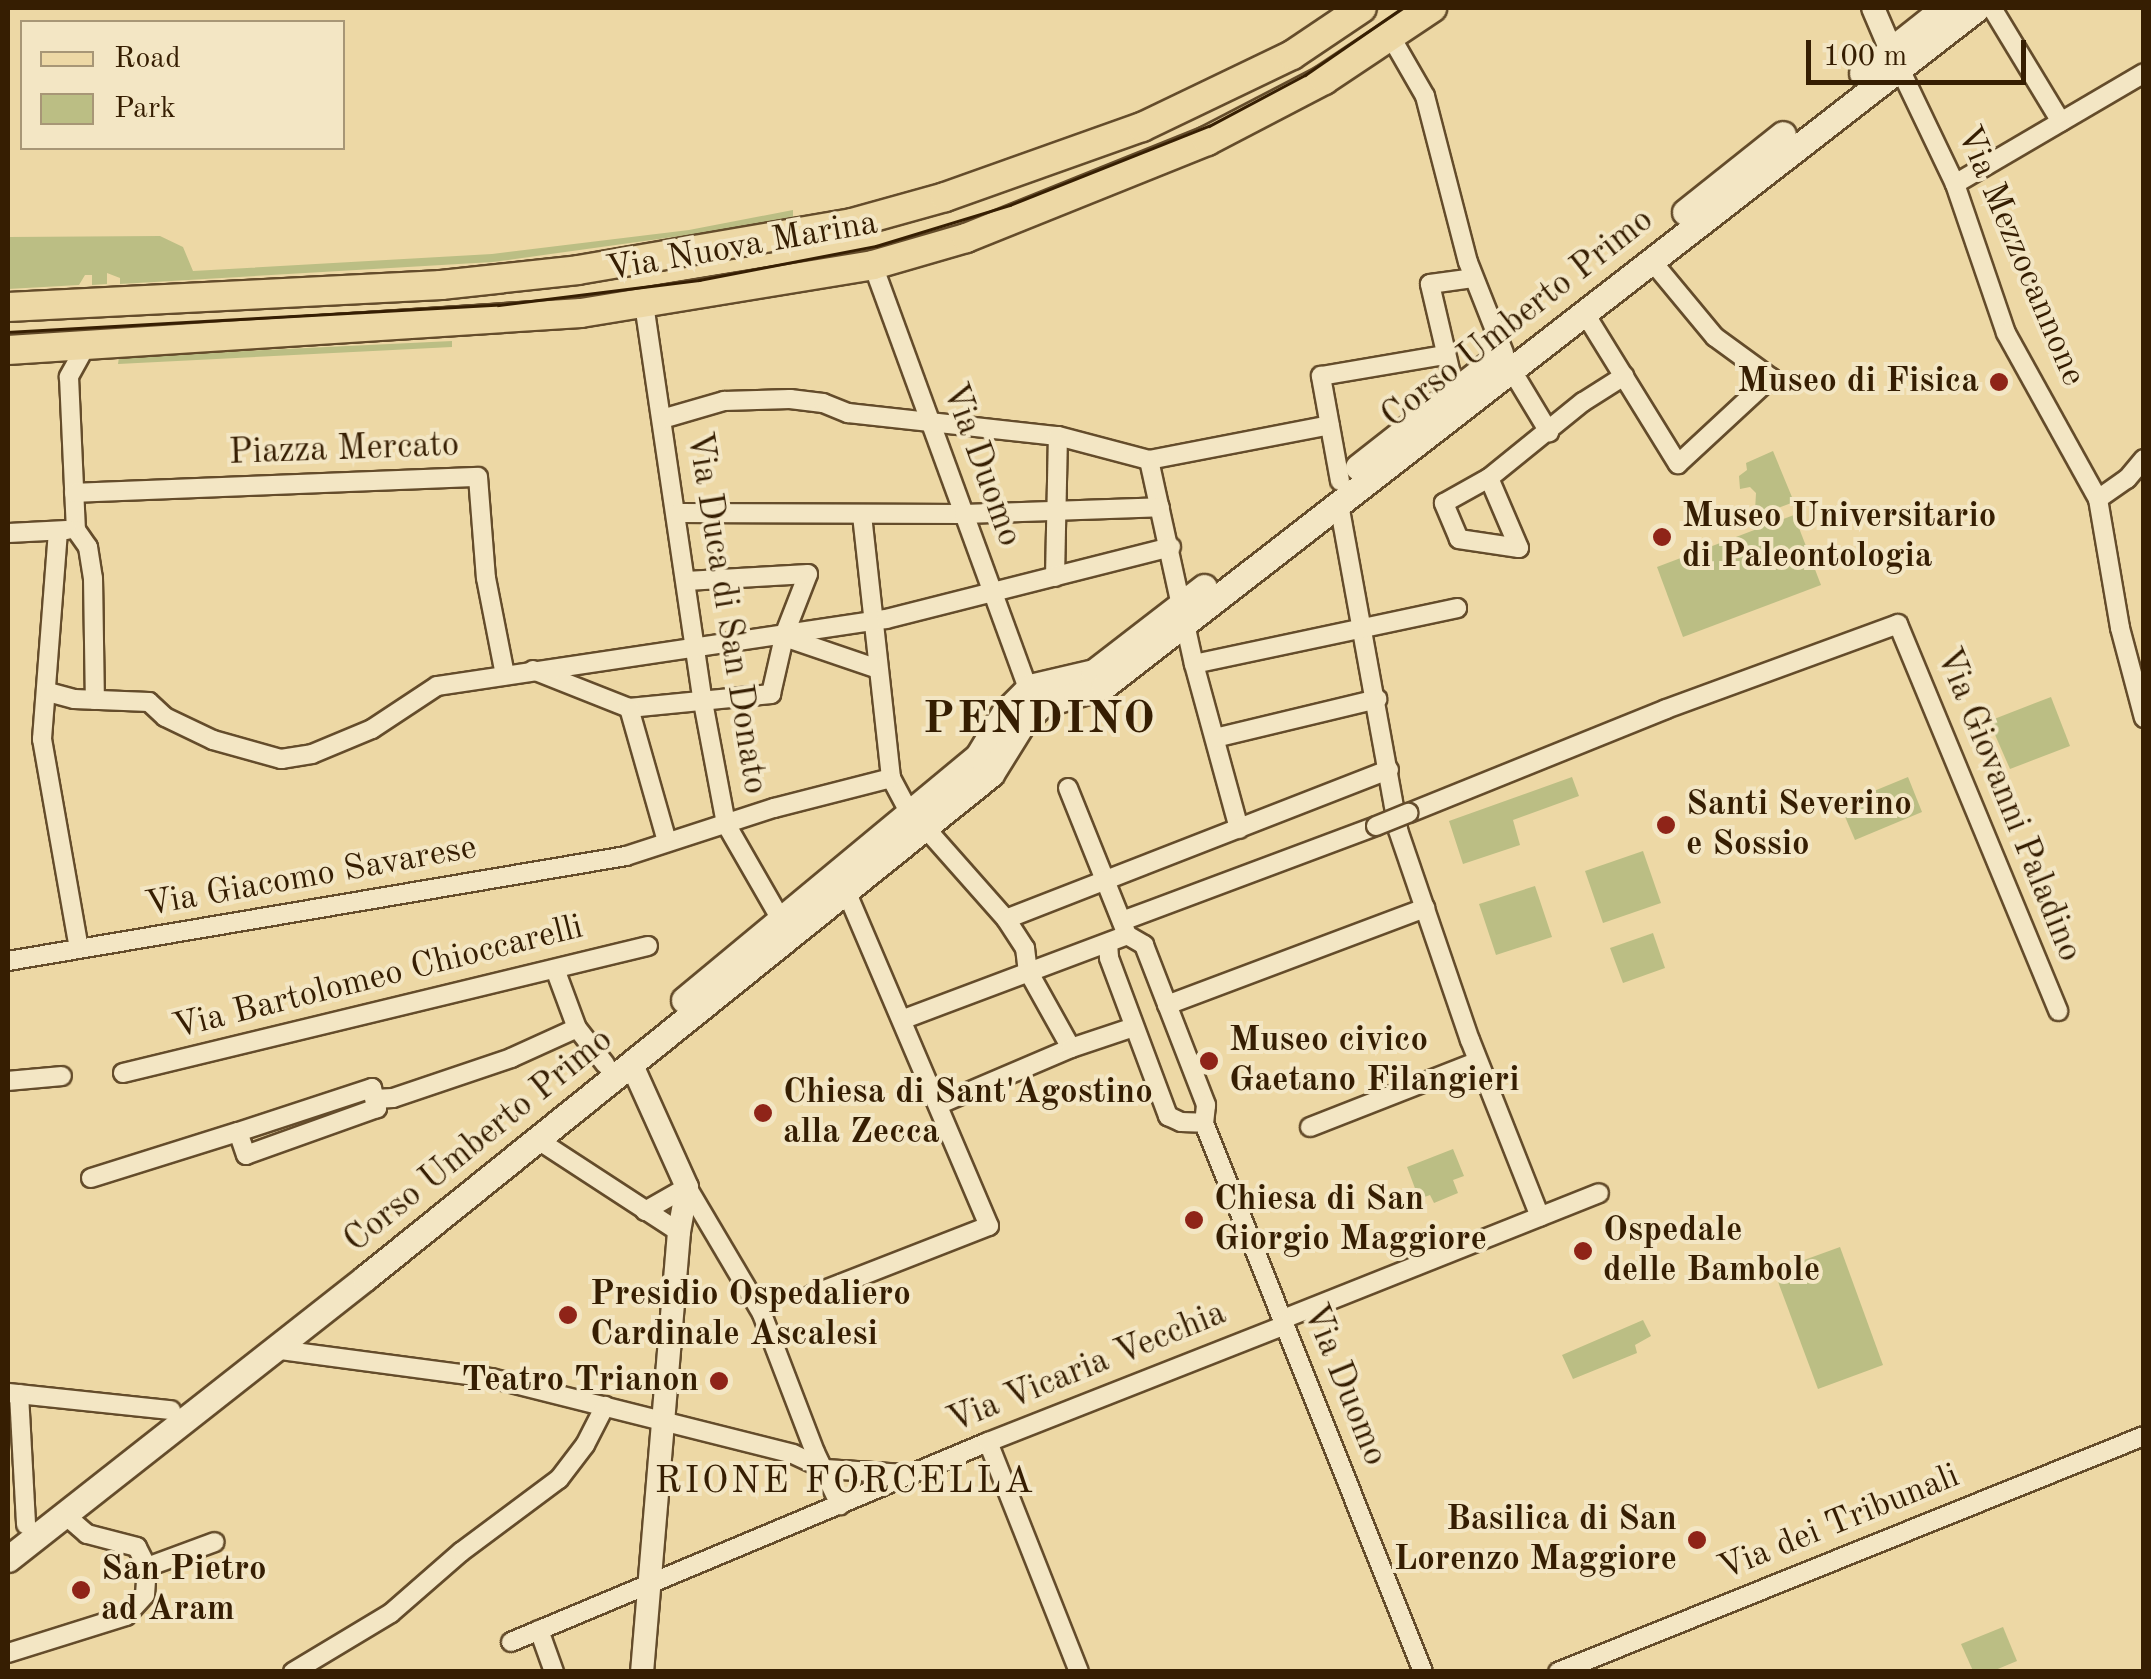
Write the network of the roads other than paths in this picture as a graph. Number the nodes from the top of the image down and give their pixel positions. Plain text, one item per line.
1 (1362, 8) edge
2 (1432, 8) edge
3 (1873, 8) edge
4 (1944, 8) edge
5 (1976, 8) edge
6 (1992, 8) edge
7 (1392, 37) junction
8 (1895, 59) junction
9 (2144, 73) edge
10 (2061, 122) junction
11 (1954, 184) junction
12 (1651, 260) junction
13 (873, 265) junction
14 (1474, 278) junction
15 (644, 304) junction
16 (8, 307) edge
17 (1584, 312) junction
18 (87, 344) junction
19 (8, 350) edge
20 (1446, 355) junction
21 (1507, 361) junction
22 (1624, 376) junction
23 (1455, 390) junction
24 (662, 419) junction
25 (930, 422) junction
26 (1330, 426) junction
27 (1549, 432) junction
28 (1058, 436) junction
29 (2144, 459) edge
30 (1149, 460) junction
31 (1489, 478) junction
32 (1340, 492) junction
33 (74, 493) junction
34 (2098, 499) junction
35 (1160, 507) junction
36 (1054, 510) junction
37 (678, 513) junction
38 (964, 514) junction
39 (862, 515) junction
40 (67, 530) junction
41 (8, 532) edge
42 (1171, 548) junction
43 (1055, 577) junction
44 (686, 582) junction
45 (992, 592) junction
46 (1456, 608) dead end
47 (1185, 612) junction
48 (874, 621) junction
49 (1362, 629) junction
50 (785, 635) junction
51 (695, 648) junction
52 (1194, 664) junction
53 (532, 670) junction
54 (878, 672) junction
55 (505, 675) junction
56 (1099, 679) junction
57 (1028, 688) junction
58 (48, 692) junction
59 (1377, 698) junction
60 (95, 700) junction
61 (703, 702) junction
62 (630, 708) junction
63 (2144, 718) edge
64 (1214, 738) junction
65 (984, 765) junction
66 (1388, 770) junction
67 (891, 778) junction
68 (1068, 788) dead end
69 (1402, 809) junction
70 (918, 820) junction
71 (726, 824) junction
72 (1239, 829) junction
73 (666, 842) junction
74 (1106, 879) junction
75 (846, 891) junction
76 (1424, 908) junction
77 (780, 918) junction
78 (1006, 919) junction
79 (1125, 928) junction
80 (1108, 943) junction
81 (648, 946) dead end
82 (79, 948) junction
83 (8, 961) edge
84 (555, 969) junction
85 (1028, 971) junction
86 (1167, 1005) junction
87 (2058, 1011) dead end
88 (904, 1019) junction
89 (1134, 1026) junction
90 (578, 1028) junction
91 (1071, 1048) junction
92 (1478, 1062) junction
93 (632, 1063) junction
94 (605, 1064) junction
95 (123, 1074) dead end
96 (62, 1076) dead end
97 (8, 1082) edge
98 (940, 1104) junction
99 (1204, 1124) junction
100 (1310, 1127) dead end
101 (535, 1138) junction
102 (91, 1178) dead end
103 (688, 1187) junction
104 (1599, 1193) dead end
105 (645, 1210) junction
106 (1540, 1217) junction
107 (679, 1232) junction
108 (812, 1295) dead end
109 (1284, 1322) junction
110 (272, 1349) junction
111 (13, 1393) edge
112 (605, 1406) junction
113 (170, 1410) junction
114 (662, 1421) junction
115 (2144, 1436) edge
116 (988, 1442) junction
117 (825, 1470) junction
118 (914, 1474) junction
119 (840, 1505) junction
120 (65, 1515) junction
121 (17, 1532) edge
122 (215, 1542) dead end
123 (8, 1559) edge
124 (147, 1566) junction
125 (648, 1584) junction
126 (539, 1630) junction
127 (511, 1642) dead end
128 (8, 1653) edge
129 (636, 1670) edge
130 (292, 1672) edge
131 (554, 1672) edge
132 (1079, 1672) edge
133 (1423, 1672) edge
134 (1558, 1672) edge

1 - 16 main road, Via Nuova Marina
2 - 7 main road, Via Nuova Marina
3 - 8 street
4 - 8 main road, Corso Umberto Primo
5 - 8 main road, Corso Umberto Primo
6 - 10 street
7 - 13 main road, Via Nuova Marina
7 - 14 street
8 - 11 street, Via Mezzocannone
8 - 12 main road, Corso Umberto Primo
8 - 21 main road, Corso Umberto Primo
9 - 10 street
10 - 11 street
11 - 34 street, Via Mezzocannone
12 - 17 main road, Corso Umberto Primo
12 - 22 street
13 - 15 main road, Via Nuova Marina
13 - 25 street, Via Duomo
14 - 20 street
14 - 21 street
15 - 18 main road, Via Nuova Marina
15 - 24 street, Via Duca di San Donato
17 - 21 main road, Corso Umberto Primo
17 - 22 street
18 - 19 main road, Via Nuova Marina
18 - 33 street
20 - 23 street
20 - 26 street
21 - 23 main road, Corso Umberto Primo
21 - 27 street
21 - 32 main road, Corso Umberto Primo
22 - 27 street
23 - 32 main road, Corso Umberto Primo
24 - 25 street
24 - 37 street, Via Duca di San Donato
25 - 28 street
25 - 38 street, Via Duomo
26 - 30 street
26 - 32 street
27 - 31 street
28 - 30 street
28 - 36 street
29 - 34 street
30 - 35 street
31 - 31 street
32 - 47 main road, Corso Umberto Primo
32 - 49 street
33 - 40 street
33 - 55 street, Piazza Mercato
34 - 63 street, Via Mezzocannone
35 - 36 street
35 - 42 street
36 - 38 street
36 - 43 street
37 - 39 street
37 - 44 street, Via Duca di San Donato
38 - 39 street
38 - 45 street, Via Duomo
39 - 48 street
40 - 41 street
40 - 58 street
40 - 60 street
42 - 43 street
42 - 47 street
43 - 45 street
44 - 50 street
44 - 51 street, Via Duca di San Donato
45 - 48 street
45 - 57 street, Via Duomo
46 - 49 street
47 - 52 street
47 - 56 main road, Corso Umberto Primo
48 - 50 street
48 - 54 street
49 - 52 street
49 - 59 street
50 - 51 street
50 - 54 street
50 - 61 street
51 - 53 street
51 - 61 street, Via Duca di San Donato
52 - 64 street
53 - 55 street
53 - 62 street
54 - 67 street
55 - 60 street
56 - 57 main road
56 - 65 main road
57 - 65 main road
58 - 60 street
58 - 82 street
59 - 64 street
59 - 66 street
61 - 62 street
61 - 71 street, Via Duca di San Donato
62 - 73 street
64 - 72 street
65 - 70 main road, Corso Umberto Primo
66 - 69 street
66 - 72 street
67 - 70 street
67 - 71 street, Via Giacomo Savarese
68 - 74 street, Via Duomo
69 - 76 street
69 - 79 street, bridge
69 - 87 street, Via Giovanni Paladino
70 - 75 main road, Corso Umberto Primo
70 - 77 main road, Corso Umberto Primo
70 - 78 street
71 - 73 street, Via Giacomo Savarese
71 - 77 street, Via Duca di San Donato
72 - 74 street
73 - 82 street, Via Giacomo Savarese
74 - 78 street
74 - 79 street, Via Duomo
75 - 88 street
75 - 93 main road, Corso Umberto Primo
76 - 86 street
76 - 92 street
77 - 94 main road, Corso Umberto Primo
78 - 85 street
79 - 80 street
79 - 86 street, Via Duomo
80 - 85 street
80 - 89 street
81 - 84 street, Via Bartolomeo Chioccarelli
82 - 83 street, Via Giacomo Savarese
84 - 90 street
84 - 95 street, Via Bartolomeo Chioccarelli
85 - 88 street
85 - 91 street
86 - 99 street, Via Duomo
88 - 98 street
89 - 91 street
89 - 99 street
90 - 94 street
90 - 102 street
91 - 98 street
92 - 100 street
92 - 106 street
93 - 101 main road, Corso Umberto Primo
93 - 103 street
94 - 113 main road, Corso Umberto Primo
96 - 97 street
98 - 108 street
99 - 109 street, Via Duomo
101 - 105 street
101 - 110 main road, Corso Umberto Primo
103 - 105 street
103 - 107 street
103 - 117 street
104 - 106 street, Via Vicaria Vecchia
105 - 107 street
106 - 109 street, Via Vicaria Vecchia
107 - 114 street
109 - 116 street, Via Vicaria Vecchia
109 - 133 street, Via Duomo
110 - 112 street
110 - 120 main road, Corso Umberto Primo
111 - 113 street
111 - 121 street
112 - 114 street
112 - 130 street
113 - 121 main road, Corso Umberto Primo
114 - 117 street
114 - 125 street
115 - 134 street, Via dei Tribunali
116 - 118 street, Via Vicaria Vecchia
116 - 132 street
117 - 118 street
117 - 119 street
118 - 119 street, Via Vicaria Vecchia
119 - 125 street, Via Vicaria Vecchia
120 - 123 main road, Corso Umberto Primo
120 - 124 street
122 - 124 street
124 - 128 street
125 - 126 street, Via Vicaria Vecchia
125 - 129 street
126 - 127 street, Via Vicaria Vecchia
126 - 131 street

